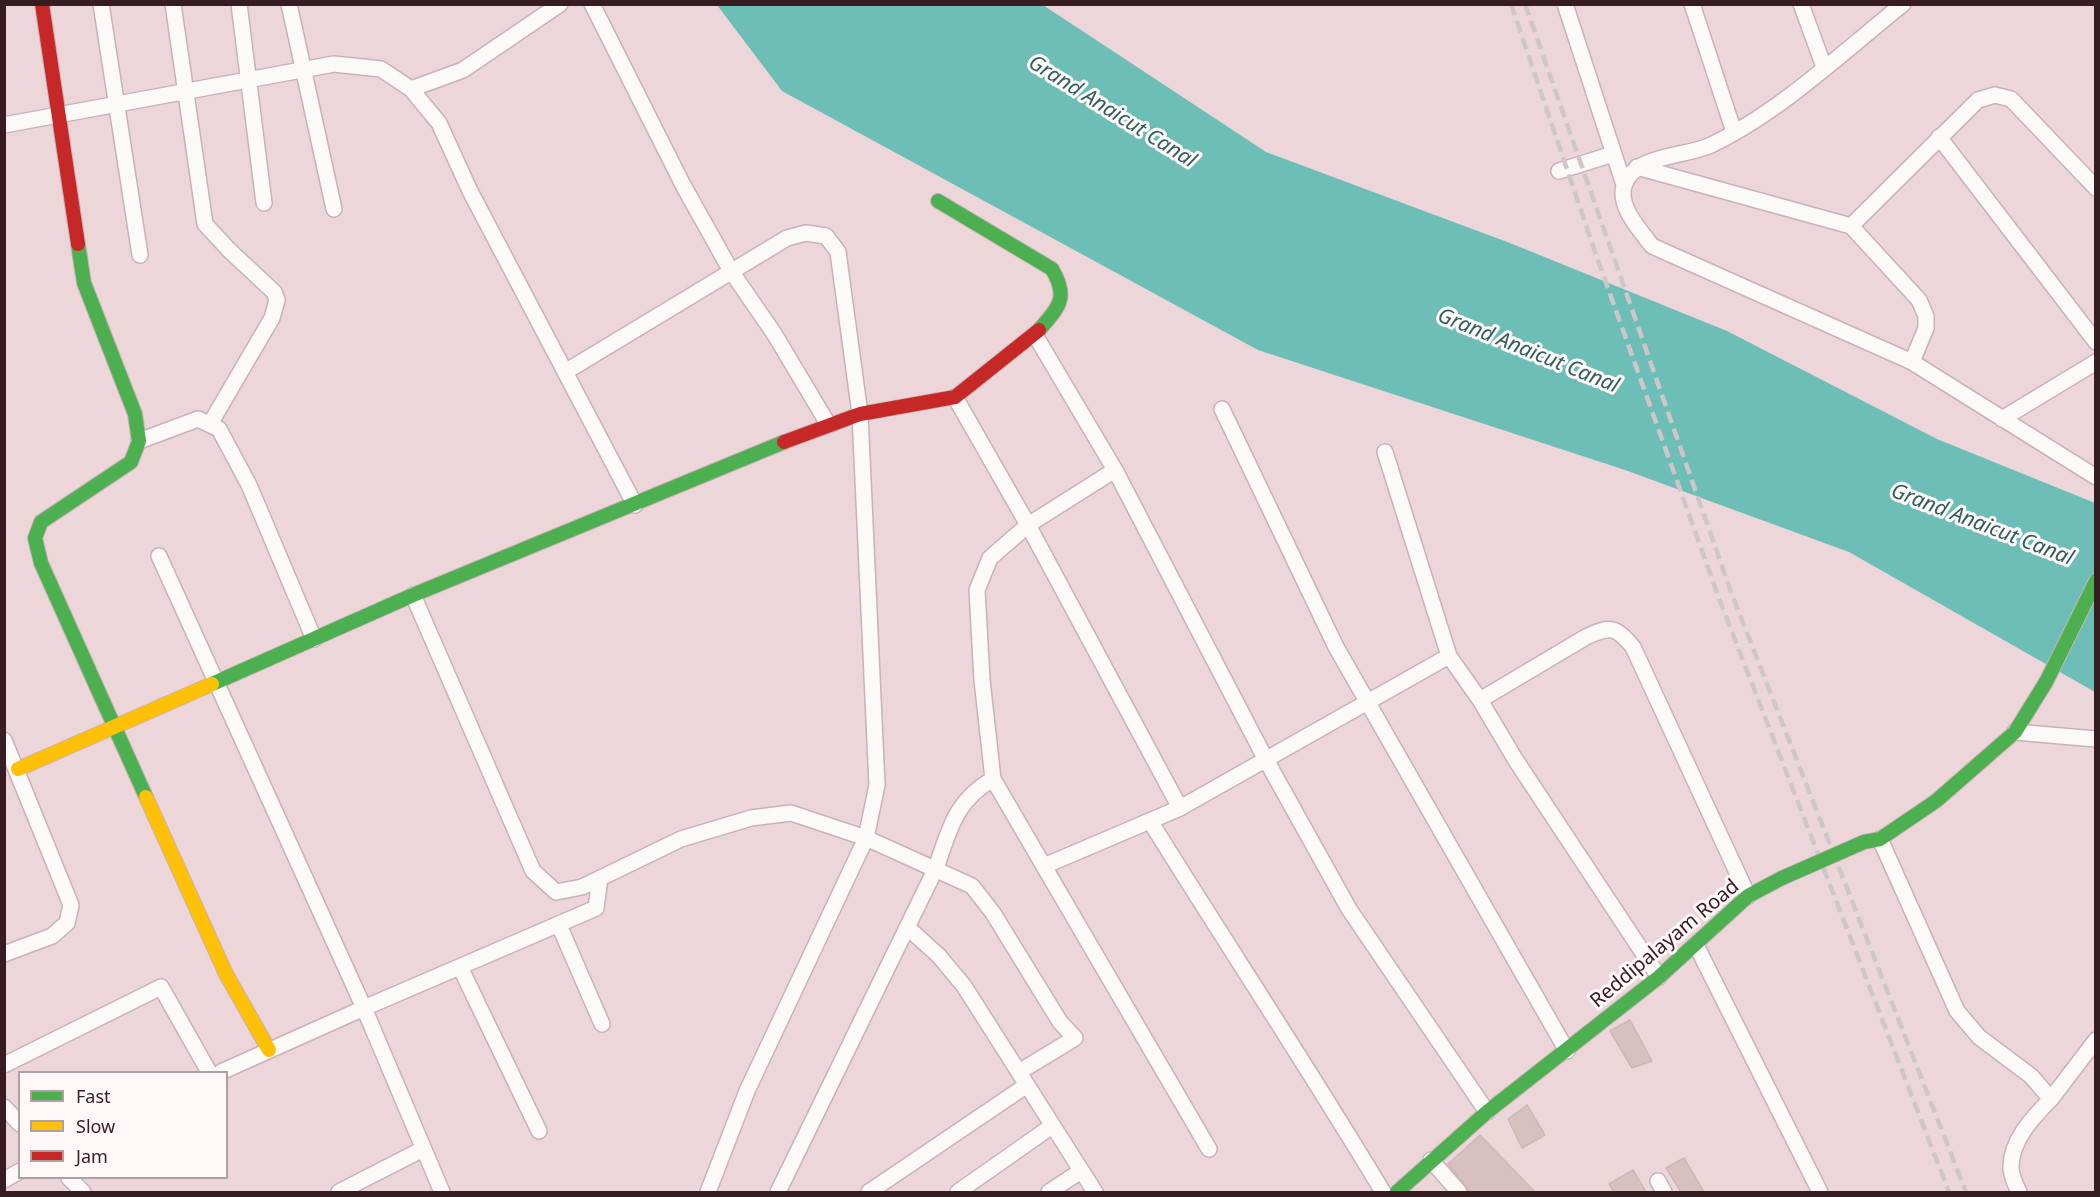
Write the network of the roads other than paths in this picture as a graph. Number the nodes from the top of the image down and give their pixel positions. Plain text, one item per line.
1 (42, 4) edge
2 (101, 4) edge
3 (173, 4) edge
4 (239, 4) edge
5 (289, 4) edge
6 (560, 4) edge
7 (592, 4) edge
8 (1565, 4) edge
9 (1692, 4) edge
10 (1801, 4) edge
11 (1903, 4) edge
12 (1824, 67) junction
13 (302, 70) junction
14 (250, 79) junction
15 (411, 89) junction
16 (184, 92) junction
17 (115, 105) junction
18 (57, 116) junction
19 (4, 125) edge
20 (1734, 132) junction
21 (1939, 137) junction
22 (1613, 154) junction
23 (1637, 167) junction
24 (1559, 171) dead end
25 (1624, 185) junction
26 (2096, 188) edge
27 (938, 201) dead end
28 (264, 203) dead end
29 (334, 209) dead end
30 (1851, 226) junction
31 (140, 255) dead end
32 (731, 271) junction
33 (1035, 335) junction
34 (2096, 342) edge
35 (1912, 362) junction
36 (2096, 362) edge
37 (565, 372) junction
38 (955, 398) junction
39 (1222, 409) dead end
40 (860, 414) junction
41 (2002, 419) junction
42 (210, 424) junction
43 (828, 424) junction
44 (139, 441) junction
45 (1385, 452) dead end
46 (1115, 470) junction
47 (2096, 477) edge
48 (635, 505) junction
49 (1028, 525) junction
50 (159, 556) dead end
51 (2096, 581) edge
52 (413, 595) junction
53 (314, 639) junction
54 (1449, 656) junction
55 (215, 682) junction
56 (1480, 700) junction
57 (1366, 701) junction
58 (113, 727) junction
59 (2015, 732) junction
60 (4, 740) edge
61 (2096, 740) edge
62 (1265, 758) junction
63 (18, 769) junction
64 (993, 779) junction
65 (1180, 808) junction
66 (1150, 821) junction
67 (866, 838) junction
68 (1880, 839) junction
69 (1044, 866) junction
70 (936, 868) junction
71 (600, 878) junction
72 (1749, 896) junction
73 (559, 925) junction
74 (908, 927) junction
75 (1696, 945) junction
76 (4, 954) edge
77 (460, 967) junction
78 (1659, 977) junction
79 (364, 1008) junction
80 (602, 1024) dead end
81 (2096, 1040) edge
82 (269, 1050) junction
83 (1567, 1051) junction
84 (4, 1065) edge
85 (208, 1071) edge
86 (223, 1071) edge
87 (1023, 1078) junction
88 (2051, 1099) junction
89 (4, 1107) edge
90 (1487, 1112) junction
91 (18, 1122) edge
92 (1052, 1126) junction
93 (539, 1131) dead end
94 (423, 1149) junction
95 (1209, 1149) dead end
96 (1431, 1160) junction
97 (1081, 1171) junction
98 (18, 1172) edge
99 (70, 1179) edge
100 (4, 1180) edge
101 (83, 1192) edge
102 (339, 1192) edge
103 (441, 1192) edge
104 (708, 1192) edge
105 (778, 1192) edge
106 (869, 1192) edge
107 (958, 1192) edge
108 (1048, 1192) edge
109 (1095, 1192) edge
110 (1383, 1192) edge
111 (1397, 1192) edge
112 (1459, 1192) edge
113 (1820, 1192) edge
114 (2019, 1192) edge

1 - 18 street
2 - 17 street
3 - 16 street
4 - 14 street
5 - 13 street
6 - 15 street
7 - 32 street
8 - 22 street
9 - 20 street
10 - 12 street
11 - 12 street
12 - 20 street
13 - 14 street
13 - 15 street
13 - 29 street
14 - 16 street
14 - 28 street
15 - 37 street
16 - 17 street
16 - 42 street
17 - 18 street
17 - 31 street
18 - 19 street
18 - 44 street
20 - 23 street
21 - 26 street
21 - 30 street
21 - 34 street
22 - 24 street
22 - 25 street
23 - 25 street
23 - 30 street
25 - 35 street
27 - 33 street
30 - 35 street
32 - 37 street
32 - 40 street
32 - 43 street
33 - 38 street
33 - 46 street
35 - 41 street
36 - 41 street
37 - 48 street
38 - 40 street
38 - 49 street
39 - 57 street
40 - 43 street
40 - 67 street
41 - 47 street
42 - 44 street
42 - 53 street
43 - 48 street
44 - 58 street
45 - 54 street
46 - 49 street
46 - 62 street
48 - 52 street
49 - 64 street
49 - 65 street
50 - 55 street
51 - 59 street, Reddipalayam Road
52 - 53 street
52 - 71 street
53 - 55 street
54 - 56 street
54 - 57 street
55 - 58 street
55 - 79 street
56 - 72 street
56 - 78 street
57 - 62 street
57 - 83 street
58 - 63 street
58 - 82 street
59 - 61 street
59 - 68 street, Reddipalayam Road
60 - 63 street
62 - 65 street
62 - 90 street
63 - 76 street
64 - 69 street
64 - 70 street
65 - 66 street
66 - 69 street
66 - 110 street
67 - 70 street
67 - 71 street
67 - 104 street
68 - 72 street, Reddipalayam Road, bridge
68 - 88 street
69 - 95 street
70 - 74 street
70 - 87 street
71 - 73 street
72 - 75 street, Reddipalayam Road
73 - 77 street
73 - 80 street
74 - 87 street
74 - 105 street
75 - 78 street, Reddipalayam Road
75 - 113 street
77 - 79 street
77 - 93 street
78 - 83 street, Reddipalayam Road
79 - 82 street
79 - 94 street
81 - 88 street
82 - 86 street
83 - 90 street, Reddipalayam Road
84 - 85 street
87 - 92 street
87 - 106 street
88 - 114 street
89 - 91 street
90 - 96 street, Reddipalayam Road
92 - 97 street
92 - 107 street
94 - 102 street
94 - 103 street
96 - 111 street, Reddipalayam Road
96 - 112 street
97 - 108 street
97 - 109 street
98 - 100 street
99 - 101 street

